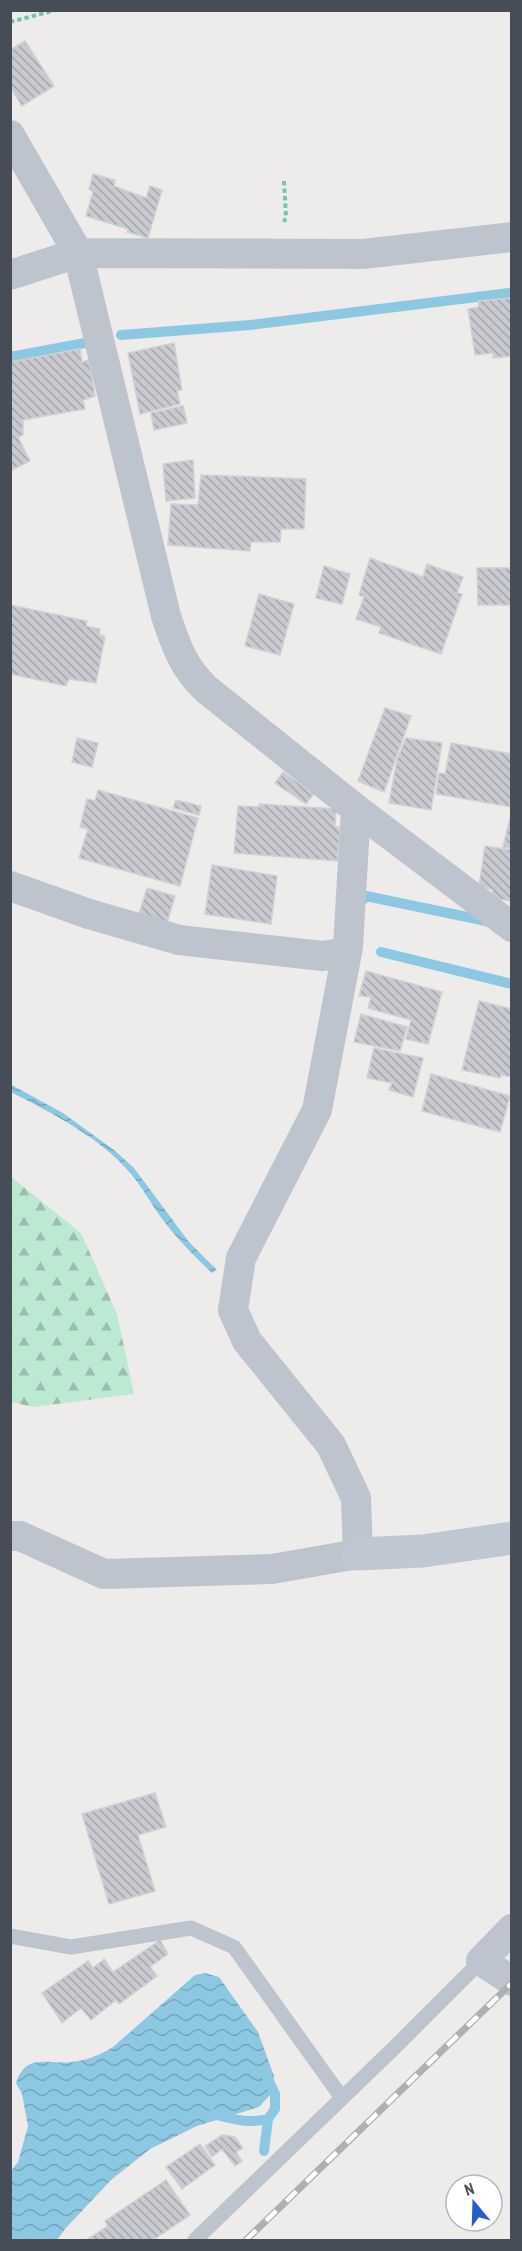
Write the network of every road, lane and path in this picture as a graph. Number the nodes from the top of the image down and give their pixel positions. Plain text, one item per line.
1 (56, 10) edge
2 (10, 22) edge
3 (10, 135) edge
4 (512, 237) edge
5 (78, 253) junction
6 (10, 275) edge
7 (356, 809) junction
8 (10, 886) edge
9 (512, 927) edge
10 (347, 952) junction
11 (10, 1536) edge
12 (512, 1538) edge
13 (358, 1554) junction
14 (512, 1929) edge
15 (10, 1936) edge
16 (480, 1961) junction
17 (512, 1981) edge
18 (342, 2098) junction
19 (195, 2241) edge

1 - 2 path
3 - 5 street
4 - 5 street
5 - 6 street
5 - 7 street
7 - 9 street
7 - 10 street
8 - 10 street
10 - 13 street
11 - 13 street
12 - 13 street
14 - 16 street
15 - 18 lane
16 - 17 street
16 - 18 lane
18 - 19 lane

